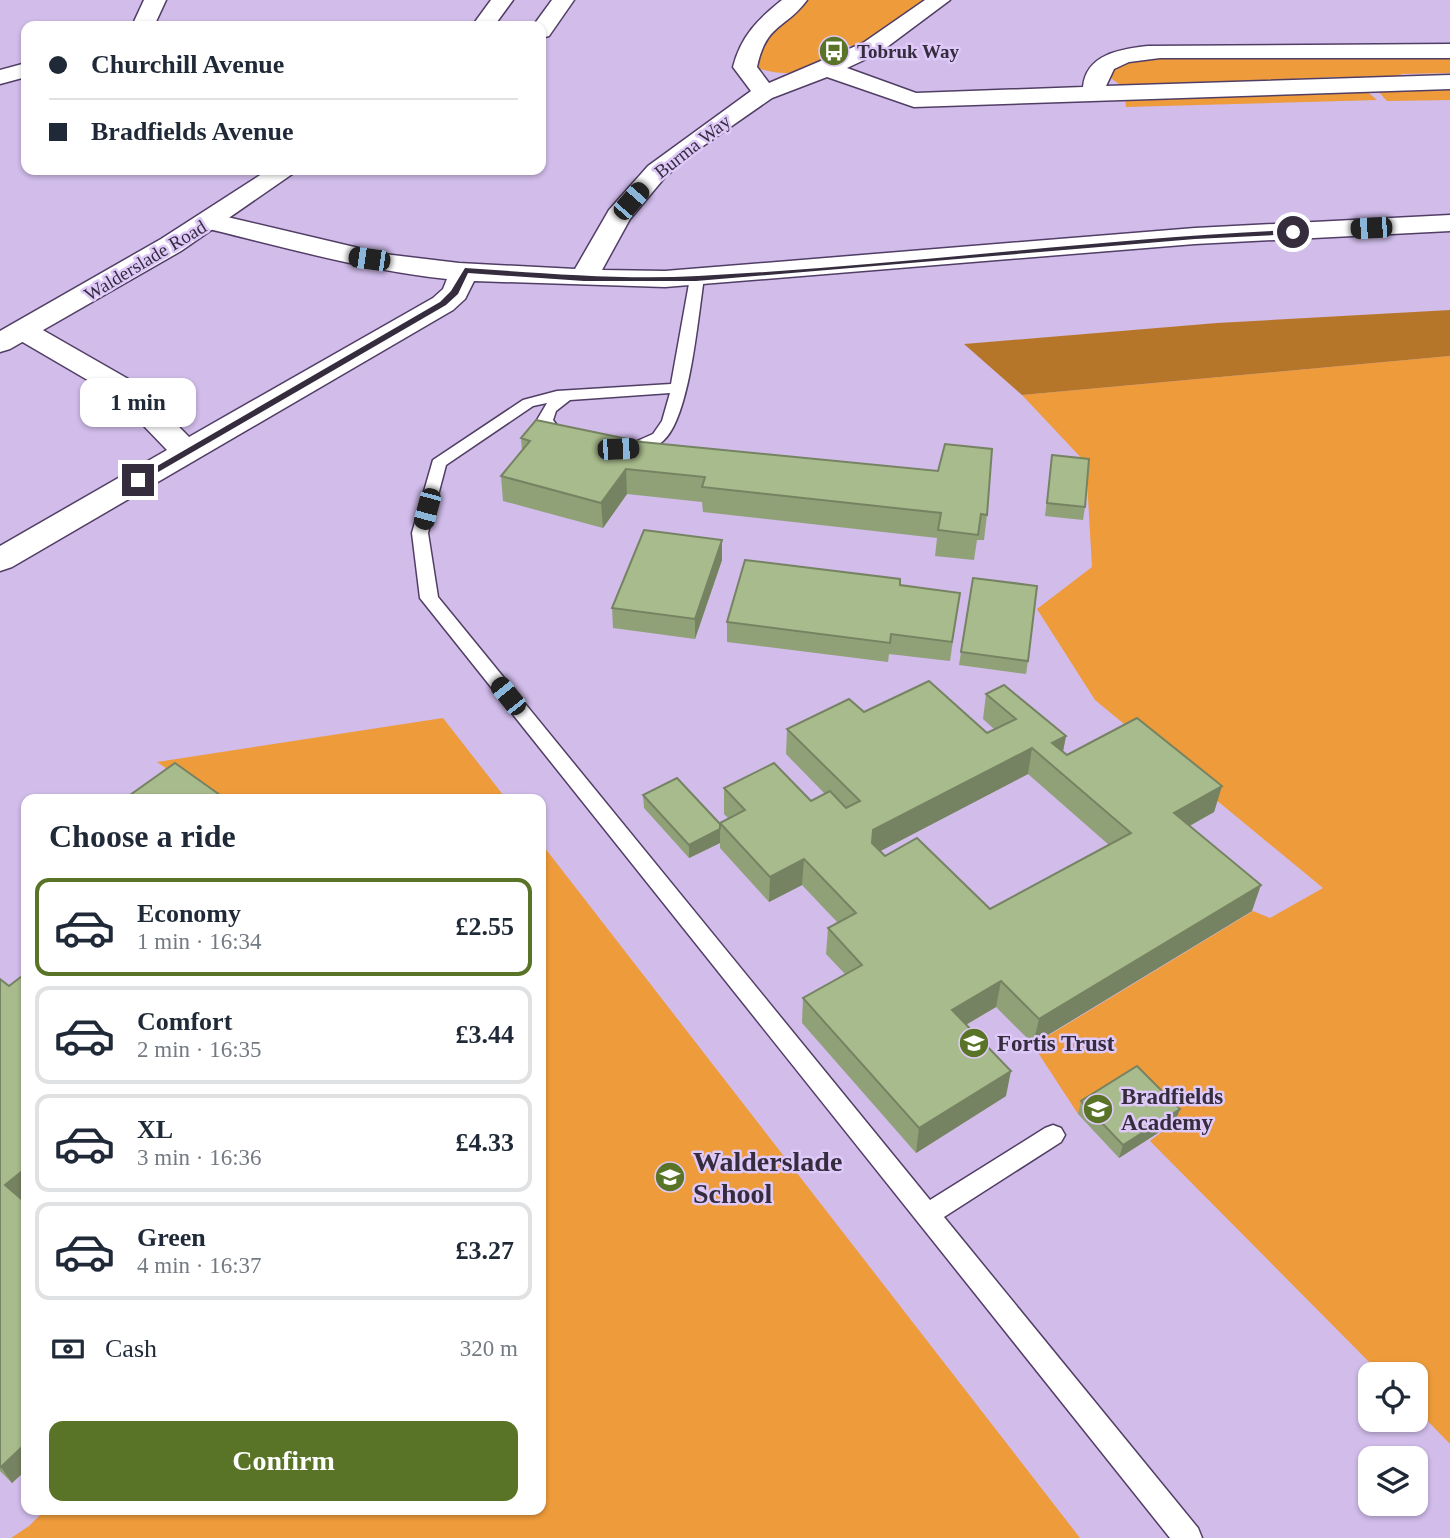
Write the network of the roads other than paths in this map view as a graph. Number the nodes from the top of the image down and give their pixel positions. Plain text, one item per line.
1 (155, 0) edge
2 (502, 0) edge
3 (563, 0) edge
4 (796, 0) edge
5 (939, 0) edge
6 (145, 21) edge
7 (487, 21) edge
8 (546, 24) edge
9 (1450, 51) edge
10 (827, 69) junction
11 (21, 71) edge
12 (0, 77) edge
13 (1450, 82) edge
14 (764, 93) junction
15 (1094, 95) junction
16 (278, 175) edge
17 (210, 221) junction
18 (1450, 223) edge
19 (465, 270) junction
20 (584, 278) junction
21 (696, 278) junction
22 (12, 337) edge
23 (678, 388) junction
24 (565, 396) junction
25 (587, 444) edge
26 (607, 447) edge
27 (185, 451) junction
28 (0, 560) edge
29 (1053, 1135) dead end
30 (927, 1215) junction
31 (1188, 1538) edge

1 - 6 street
2 - 7 street
3 - 8 street
4 - 14 street
5 - 10 street, Burma Way
9 - 15 street
10 - 14 street, Burma Way
10 - 15 street
11 - 12 street
13 - 15 street
14 - 20 street, Burma Way
16 - 17 street, Walderslade Road
17 - 19 street
17 - 22 street, Walderslade Road
18 - 21 street
19 - 20 street
19 - 27 street
20 - 21 street
21 - 23 lane
22 - 27 street
23 - 24 lane
23 - 26 lane
24 - 25 lane
24 - 30 lane
27 - 28 street
29 - 30 lane
30 - 31 lane

